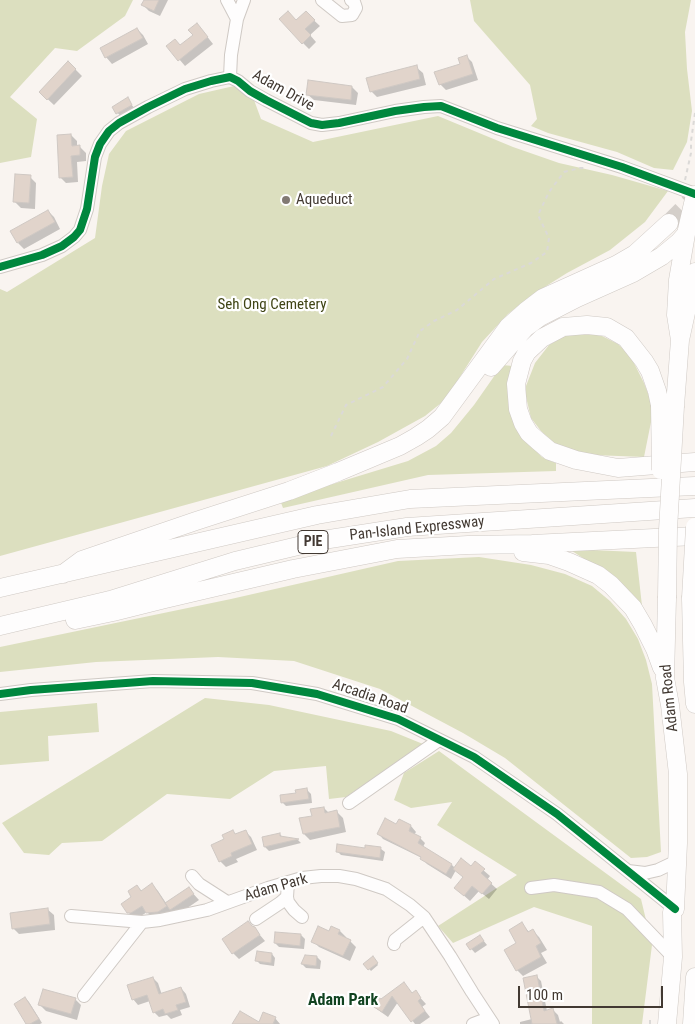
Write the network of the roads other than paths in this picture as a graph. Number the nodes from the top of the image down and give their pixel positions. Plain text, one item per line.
1 (227, 0) edge
2 (244, 0) edge
3 (324, 0) edge
4 (351, 0) edge
5 (237, 19) junction
6 (230, 77) junction
7 (695, 194) edge
8 (669, 224) tunnel mouth
9 (686, 234) junction
10 (0, 267) edge
11 (695, 272) edge
12 (680, 340) junction
13 (667, 405) junction
14 (442, 417) junction
15 (695, 462) edge
16 (695, 486) edge
17 (695, 508) edge
18 (695, 524) edge
19 (695, 528) edge
20 (695, 536) edge
21 (468, 544) junction
22 (63, 574) junction
23 (0, 588) edge
24 (3, 626) edge
25 (665, 678) junction
26 (0, 694) edge
27 (695, 704) edge
28 (440, 740) junction
29 (349, 803) dead end
30 (677, 861) junction
31 (628, 871) junction
32 (192, 876) dead end
33 (288, 882) junction
34 (531, 888) dead end
35 (287, 897) junction
36 (227, 902) junction
37 (675, 909) junction
38 (71, 916) dead end
39 (302, 917) dead end
40 (424, 917) junction
41 (256, 919) dead end
42 (142, 922) junction
43 (394, 944) dead end
44 (673, 957) junction
45 (695, 977) edge
46 (84, 996) dead end
47 (491, 1021) edge
48 (473, 1024) edge
49 (667, 1024) edge
50 (692, 1024) edge

1 - 5 street
2 - 5 street, Adam Drive
3 - 4 street
5 - 6 street, Adam Drive
6 - 7 street, Adam Drive
6 - 10 street, Adam Drive
7 - 9 highway
8 - 14 highway
9 - 12 highway
9 - 14 highway
11 - 12 highway
12 - 13 highway
13 - 15 highway
13 - 25 highway, Adam Road, bridge
14 - 22 highway
16 - 22 highway, Pan-Island Expressway / PIE
17 - 24 highway, Pan-Island Expressway / PIE
18 - 19 highway, Adam Road, bridge
19 - 27 highway, Adam Road, bridge
20 - 21 highway
21 - 24 highway
21 - 25 highway
22 - 23 highway, Pan-Island Expressway / PIE
25 - 30 highway, Adam Road
26 - 28 street, Arcadia Road
28 - 29 street
28 - 31 street, Arcadia Road
30 - 31 street
30 - 37 highway, Adam Road
31 - 37 street, Arcadia Road
32 - 36 street
33 - 35 street
33 - 36 street, Adam Park
33 - 40 street, Adam Park
34 - 44 street
35 - 39 street
35 - 41 street
36 - 42 street, Adam Park
37 - 44 highway, Adam Road
38 - 42 street, Adam Park
40 - 43 street
40 - 47 street, Adam Park
42 - 46 street
44 - 49 highway, Adam Road
45 - 50 highway
47 - 48 street

